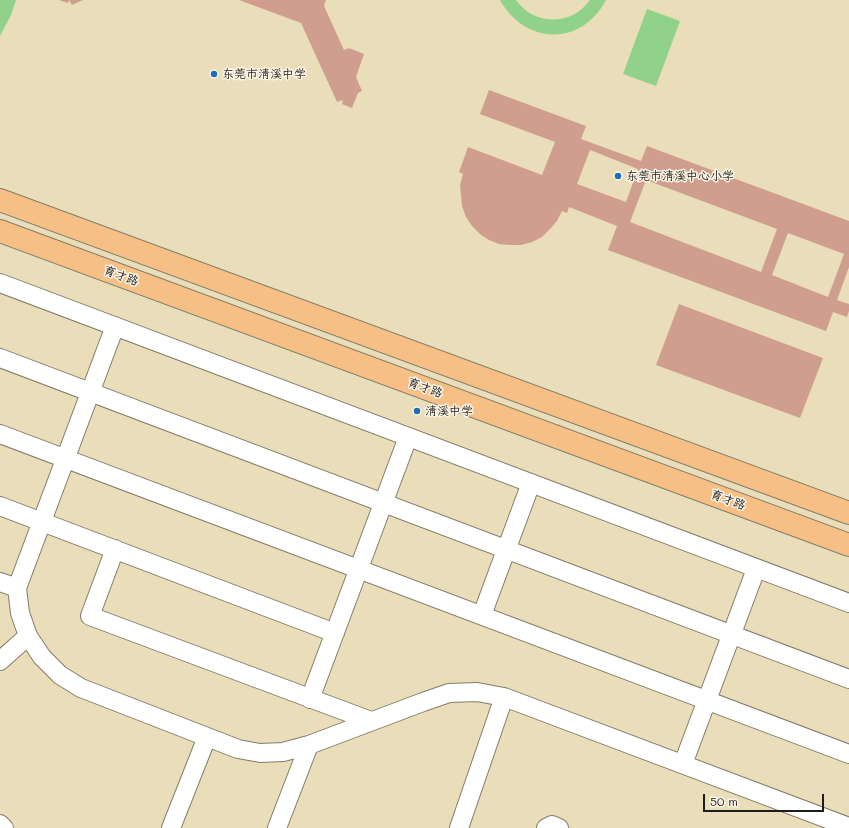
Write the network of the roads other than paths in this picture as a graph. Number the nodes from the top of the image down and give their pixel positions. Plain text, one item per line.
1 (0, 200) edge
2 (0, 231) edge
3 (0, 283) edge
4 (115, 326) junction
5 (0, 358) edge
6 (90, 392) junction
7 (0, 434) edge
8 (408, 437) junction
9 (65, 458) junction
10 (531, 483) junction
11 (383, 503) junction
12 (0, 506) edge
13 (849, 513) edge
14 (42, 522) junction
15 (849, 545) edge
16 (506, 549) junction
17 (115, 550) junction
18 (359, 569) junction
19 (756, 569) junction
20 (0, 582) edge
21 (17, 588) junction
22 (849, 604) edge
23 (482, 615) junction
24 (335, 632) junction
25 (732, 634) junction
26 (28, 636) junction
27 (0, 662) edge
28 (849, 679) edge
29 (504, 697) junction
30 (310, 699) junction
31 (707, 700) junction
32 (371, 721) junction
33 (206, 737) junction
34 (309, 745) junction
35 (849, 754) edge
36 (683, 764) junction
37 (0, 824) edge
38 (849, 827) edge
39 (4, 828) edge
40 (171, 828) edge
41 (277, 828) edge
42 (459, 828) edge
43 (546, 828) edge
44 (559, 828) edge

1 - 13 main road
2 - 15 main road, 育才路
3 - 4 street
4 - 6 street
4 - 8 street
5 - 6 street
6 - 9 street
6 - 11 street
7 - 9 street
8 - 10 street
8 - 11 street
9 - 14 street
9 - 18 street
10 - 16 street
10 - 19 street
11 - 16 street
11 - 18 street
12 - 14 street
14 - 17 street
14 - 21 street
16 - 23 street
16 - 25 street
17 - 24 street
17 - 30 street
18 - 23 street
18 - 24 street
19 - 22 street
19 - 25 street
20 - 21 street
21 - 26 street
23 - 31 street
24 - 30 street
25 - 28 street
25 - 31 street
26 - 27 street
26 - 33 street
29 - 32 street
29 - 36 street
29 - 42 street
30 - 32 street
31 - 35 street
31 - 36 street
32 - 34 street
33 - 34 street
33 - 40 street
34 - 41 street
36 - 38 street
37 - 39 street
43 - 44 street

